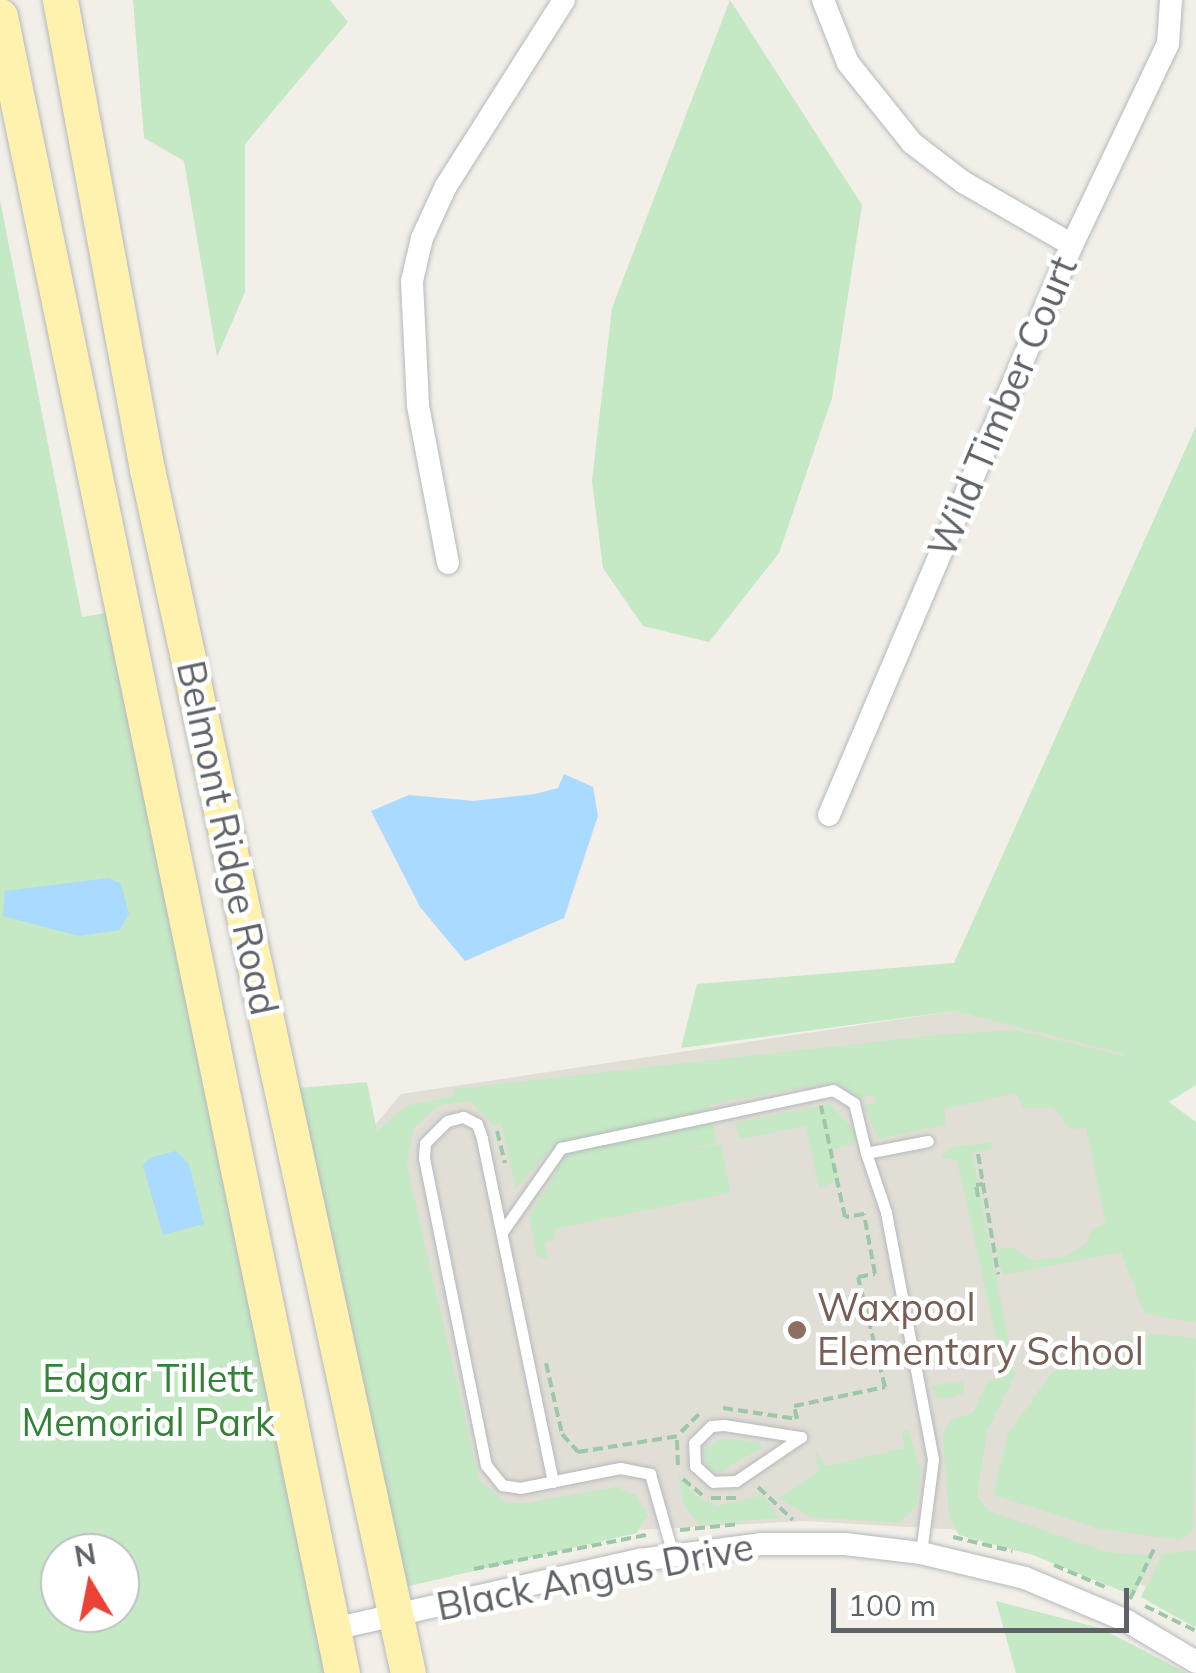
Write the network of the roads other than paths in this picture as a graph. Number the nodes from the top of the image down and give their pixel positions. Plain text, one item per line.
1 (60, 0) edge
2 (564, 0) edge
3 (823, 0) edge
4 (1172, 0) edge
5 (0, 16) edge
6 (1072, 245) junction
7 (448, 563) dead end
8 (829, 814) dead end
9 (928, 1141) dead end
10 (866, 1153) junction
11 (502, 1232) junction
12 (724, 1425) joint
13 (553, 1482) junction
14 (922, 1553) junction
15 (673, 1555) junction
16 (396, 1615) junction
17 (333, 1629) junction
18 (1196, 1662) edge
19 (342, 1673) edge
20 (408, 1673) edge

1 - 16 main road, Belmont Ridge Road
2 - 7 street
3 - 6 street
4 - 6 street, Wild Timber Court
5 - 17 main road, Belmont Ridge Road
6 - 8 street, Wild Timber Court
9 - 10 lane
10 - 11 lane
10 - 14 lane
11 - 13 lane
11 - 13 lane
12 - 12 lane
13 - 15 lane
14 - 15 street, Black Angus Drive
14 - 18 street, Black Angus Drive
15 - 16 street, Black Angus Drive
16 - 17 street, Black Angus Drive
16 - 20 main road, Belmont Ridge Road
17 - 19 main road, Belmont Ridge Road

